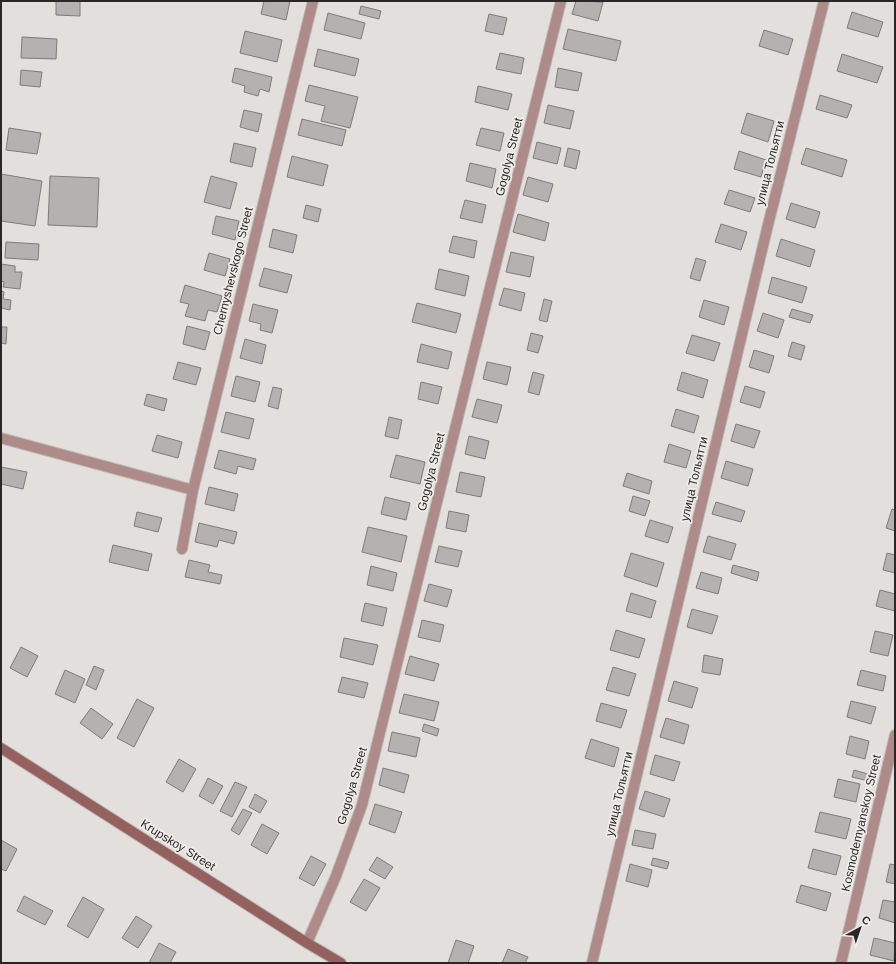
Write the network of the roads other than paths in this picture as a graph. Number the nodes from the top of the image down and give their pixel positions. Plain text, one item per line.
1 (313, 1) edge
2 (561, 1) edge
3 (824, 1) edge
4 (1, 438) edge
5 (192, 490) junction
6 (182, 549) dead end
7 (895, 735) edge
8 (1, 748) edge
9 (307, 943) junction
10 (341, 963) edge
11 (592, 963) edge
12 (841, 963) edge

1 - 5 street, Chernyshevskogo Street
2 - 9 street, Gogolya Street
3 - 11 street, улица Тольятти
4 - 5 street
5 - 6 street, Chernyshevskogo Street
7 - 12 street, Kosmodemyanskoy Street
8 - 9 street, Krupskoy Street
9 - 10 street, Krupskoy Street

